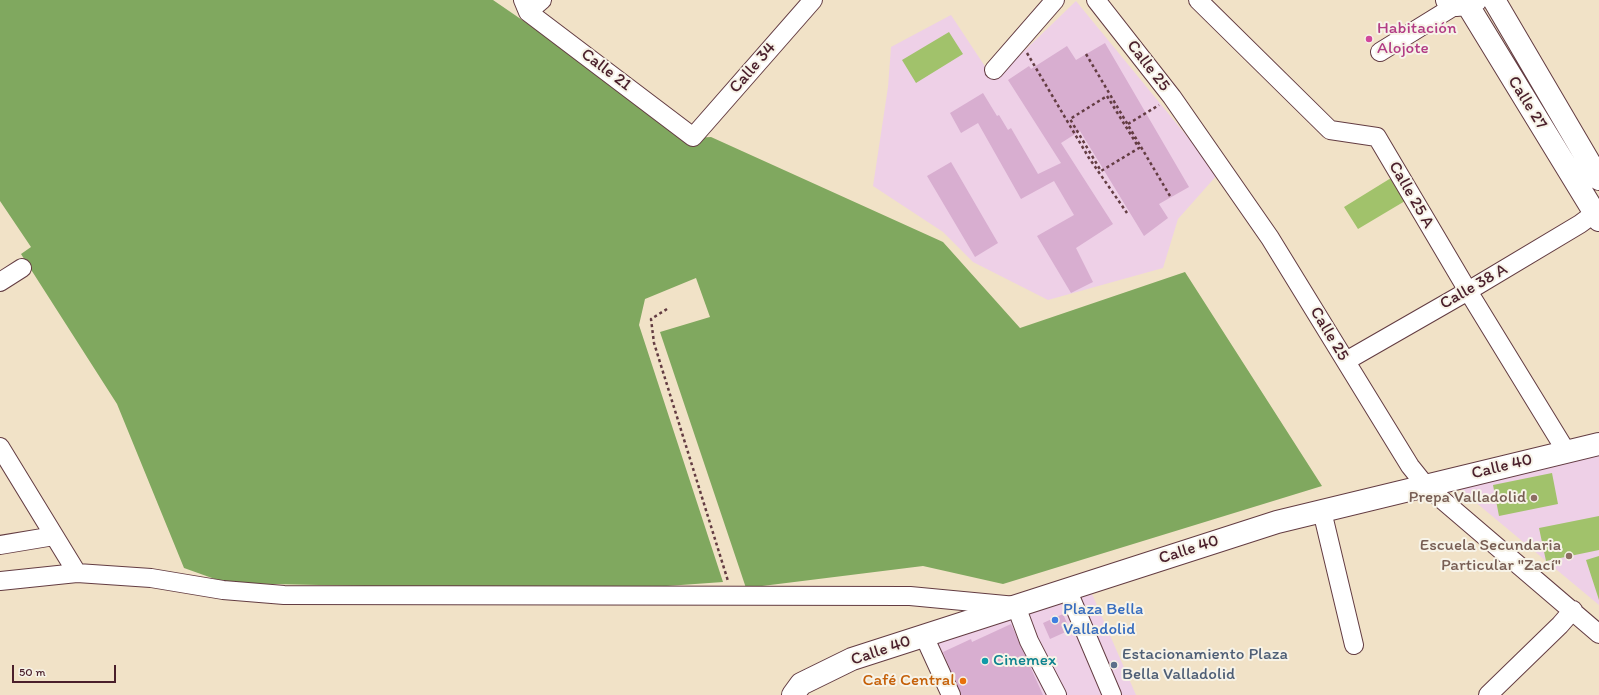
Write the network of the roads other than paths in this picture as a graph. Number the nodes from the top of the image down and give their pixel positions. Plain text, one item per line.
1 (813, 0) edge
2 (1055, 0) edge
3 (1096, 0) edge
4 (1198, 0) edge
5 (1494, 0) edge
6 (1462, 2) edge
7 (531, 4) edge
8 (1380, 52) dead end
9 (994, 70) dead end
10 (693, 137) joint
11 (1599, 179) edge
12 (1598, 214) edge
13 (22, 268) dead end
14 (0, 282) edge
15 (1468, 291) junction
16 (1346, 361) junction
17 (1599, 444) edge
18 (0, 446) edge
19 (1566, 451) junction
20 (1426, 486) junction
21 (1322, 511) junction
22 (54, 536) junction
23 (0, 544) edge
24 (77, 573) junction
25 (0, 581) edge
26 (1067, 589) junction
27 (1016, 606) junction
28 (1573, 610) junction
29 (1599, 634) edge
30 (924, 636) junction
31 (1354, 645) dead end
32 (793, 695) edge
33 (951, 695) edge
34 (1057, 695) edge
35 (1112, 695) edge
36 (1488, 695) edge

1 - 10 street, Calle 34
2 - 9 street
3 - 16 street, Calle 25
4 - 15 street, Calle 25 A
5 - 11 main road, Calle 27
6 - 8 street
6 - 12 main road, Calle 27
7 - 10 street, Calle 21
12 - 15 street, Calle 38 A
13 - 14 street
15 - 16 street, Calle 38 A
15 - 19 street, Calle 25 A
16 - 20 street, Calle 25
17 - 19 main road, Calle 40
18 - 22 street
19 - 20 main road, Calle 40
20 - 21 main road, Calle 40
20 - 28 street, Calle 25
21 - 26 main road, Calle 40
21 - 31 street
22 - 23 street
22 - 24 street
24 - 25 street
24 - 27 street
26 - 27 main road, Calle 40
26 - 35 street
27 - 30 main road, Calle 40
27 - 34 street
28 - 29 street, Calle 25
28 - 36 street
30 - 32 main road, Calle 40
30 - 33 street

